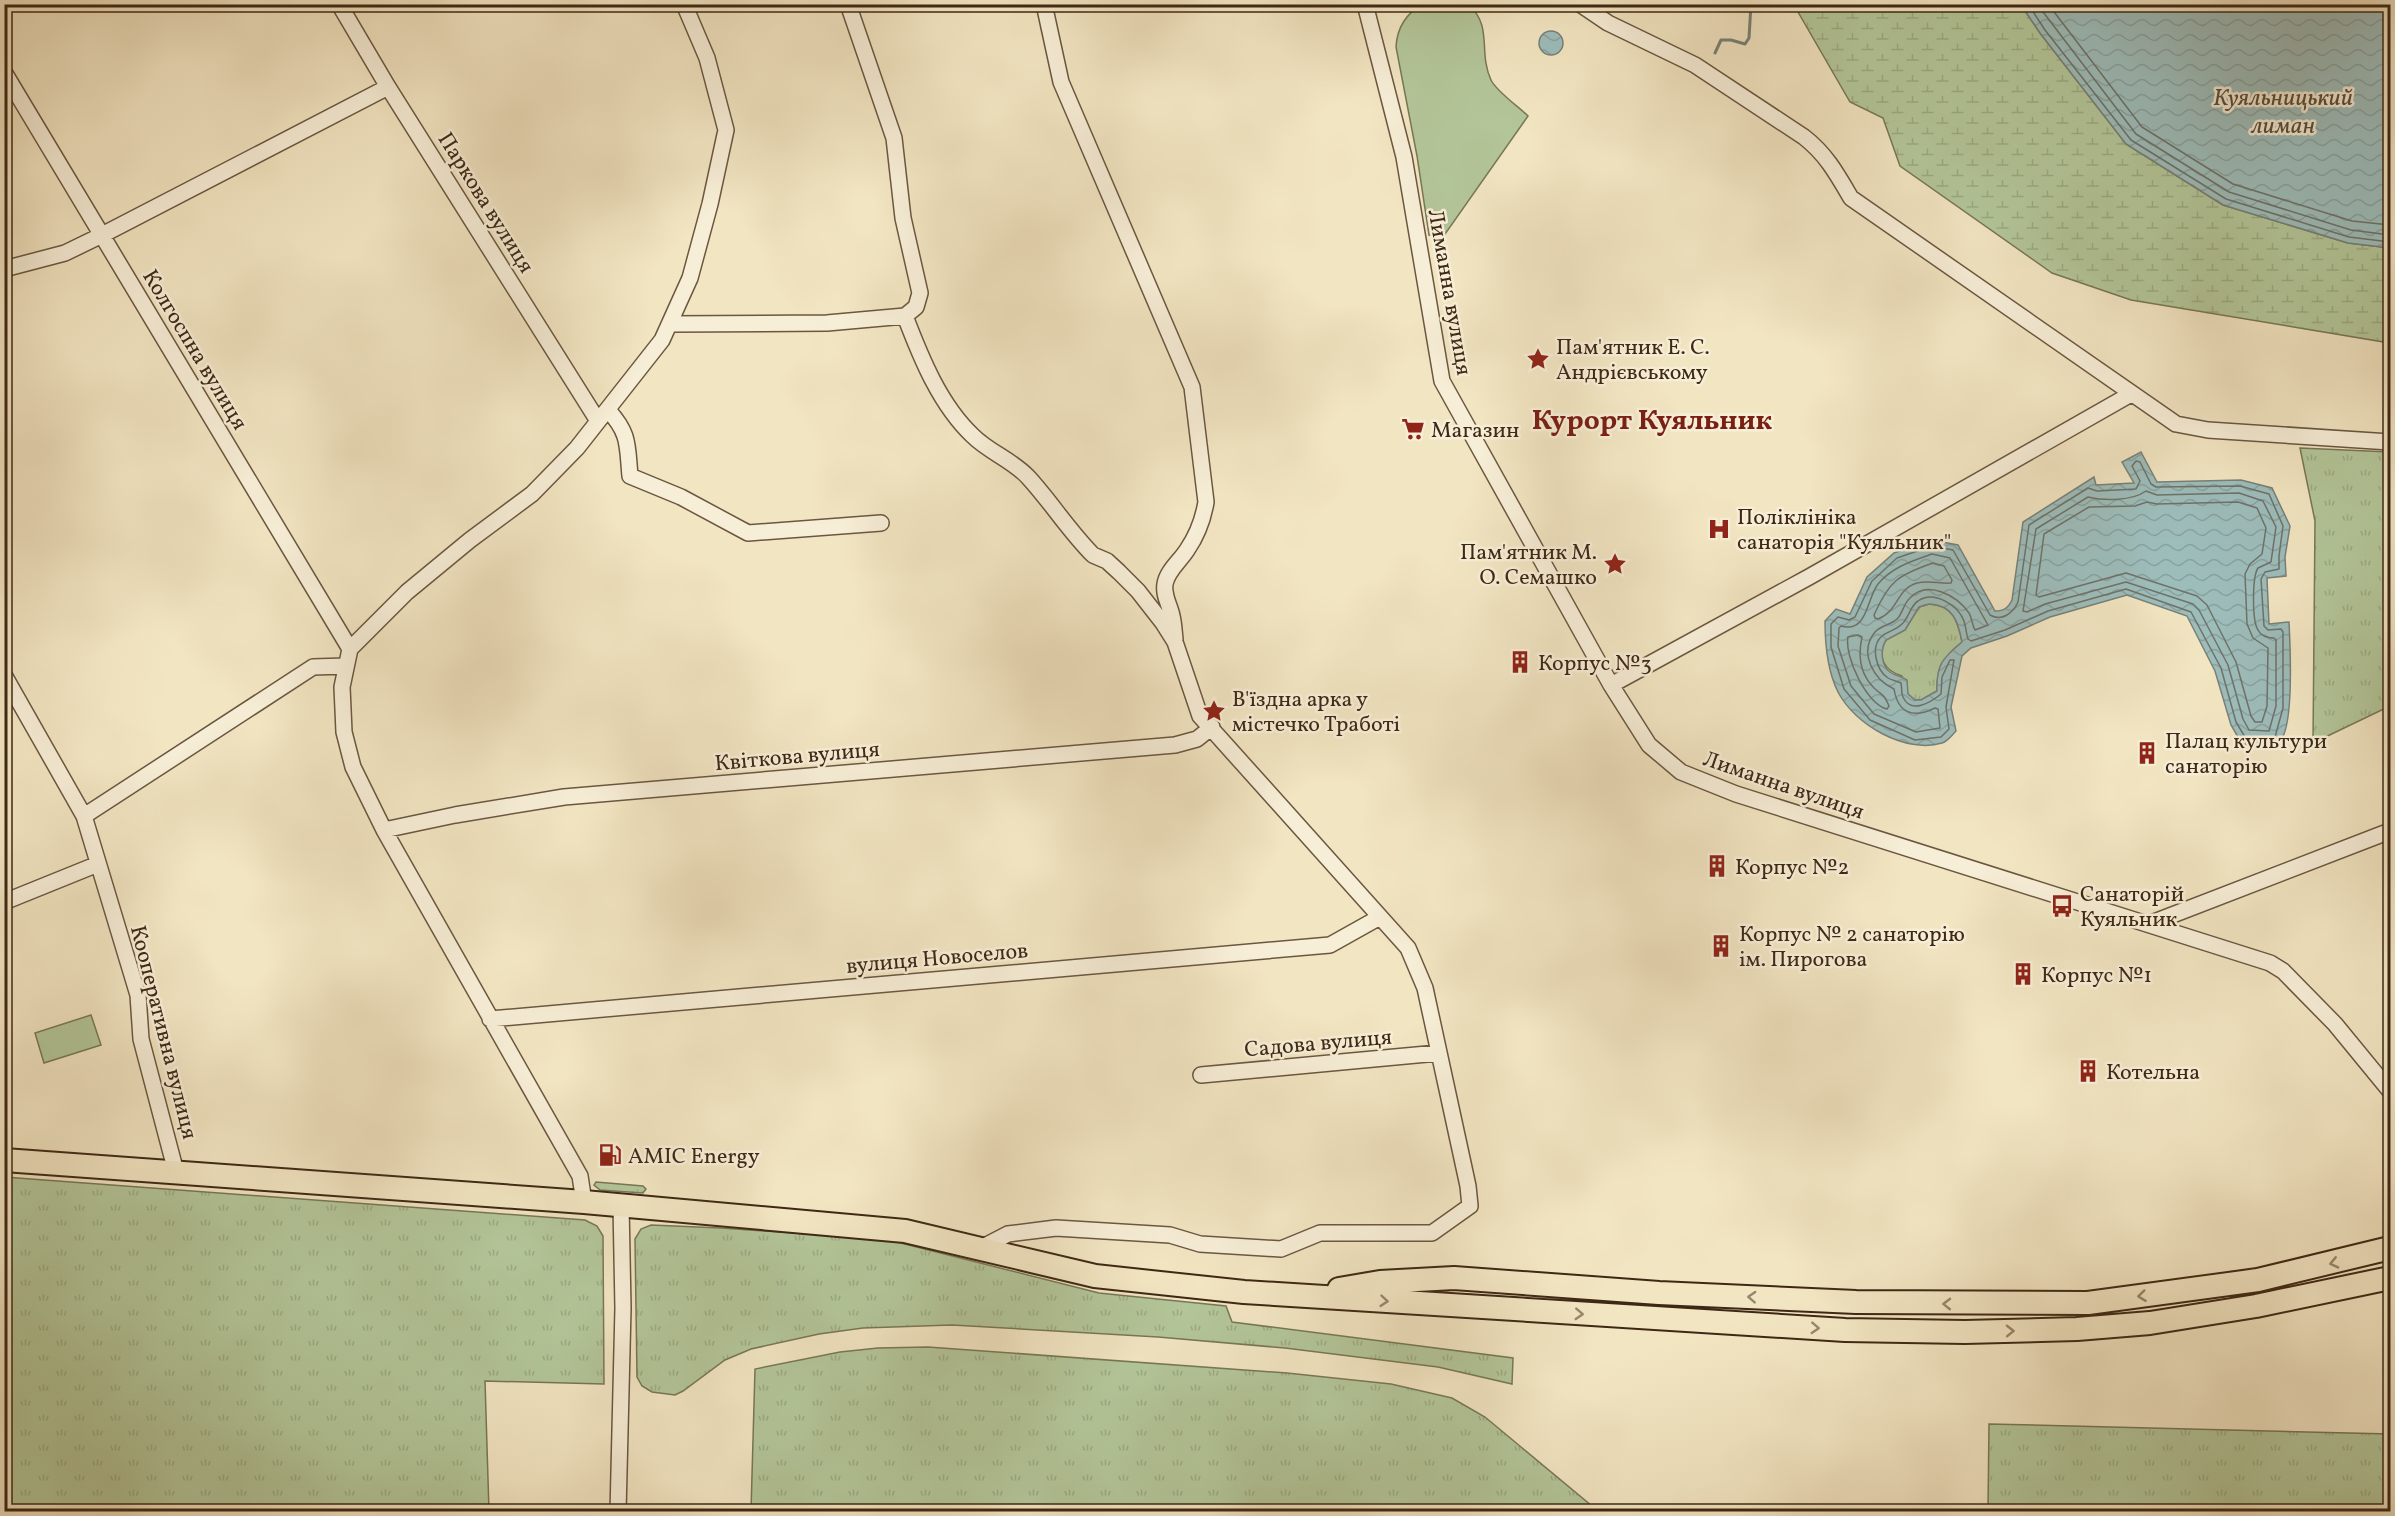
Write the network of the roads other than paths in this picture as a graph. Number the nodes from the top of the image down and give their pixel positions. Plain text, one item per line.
1 (339, 4) edge
2 (684, 4) edge
3 (848, 4) edge
4 (1044, 4) edge
5 (1365, 4) edge
6 (1580, 4) edge
7 (4, 72) edge
8 (388, 87) junction
9 (102, 235) junction
10 (4, 269) edge
11 (905, 316) junction
12 (670, 324) junction
13 (2131, 394) junction
14 (603, 416) junction
15 (2391, 442) edge
16 (882, 523) dead end
17 (1165, 583) junction
18 (1138, 591) junction
19 (1175, 642) junction
20 (350, 649) junction
21 (345, 666) junction
22 (4, 675) edge
23 (1611, 685) junction
24 (1208, 719) junction
25 (84, 816) junction
26 (384, 830) junction
27 (2391, 831) edge
28 (98, 864) junction
29 (4, 903) edge
30 (1380, 917) junction
31 (2149, 924) junction
32 (490, 1019) junction
33 (1438, 1053) junction
34 (1201, 1075) dead end
35 (2391, 1091) edge
36 (4, 1160) edge
37 (176, 1172) junction
38 (584, 1203) junction
39 (621, 1206) junction
40 (981, 1248) junction
41 (2391, 1248) edge
42 (2391, 1278) edge
43 (1305, 1295) junction
44 (618, 1512) edge

1 - 8 street, Паркова вулиця
2 - 12 street
3 - 11 street
4 - 17 street
5 - 23 street, Лиманна вулиця
6 - 13 street
7 - 9 street, Колгоспна вулиця
8 - 9 street
8 - 14 street, Паркова вулиця
9 - 10 street
9 - 20 street, Колгоспна вулиця
11 - 12 street
11 - 18 street
12 - 14 street
13 - 15 street
13 - 23 street
14 - 16 street, Паркова вулиця
14 - 20 street
17 - 18 street
17 - 19 street
18 - 19 street
19 - 24 street
20 - 21 street
21 - 25 street
21 - 26 street
22 - 25 street, Кооперативна вулиця
23 - 31 street, Лиманна вулиця
24 - 26 street, Квіткова вулиця
24 - 30 street
25 - 28 street, Кооперативна вулиця
26 - 32 street
27 - 31 street
28 - 29 street
28 - 37 street, Кооперативна вулиця
30 - 32 street, вулиця Новоселов
30 - 33 street
31 - 35 street, Лиманна вулиця
32 - 38 street
33 - 34 street, Садова вулиця
33 - 40 street
36 - 37 highway
37 - 38 highway
38 - 39 highway
39 - 40 highway
39 - 44 street
40 - 43 highway
41 -> 43 highway
43 -> 42 highway

